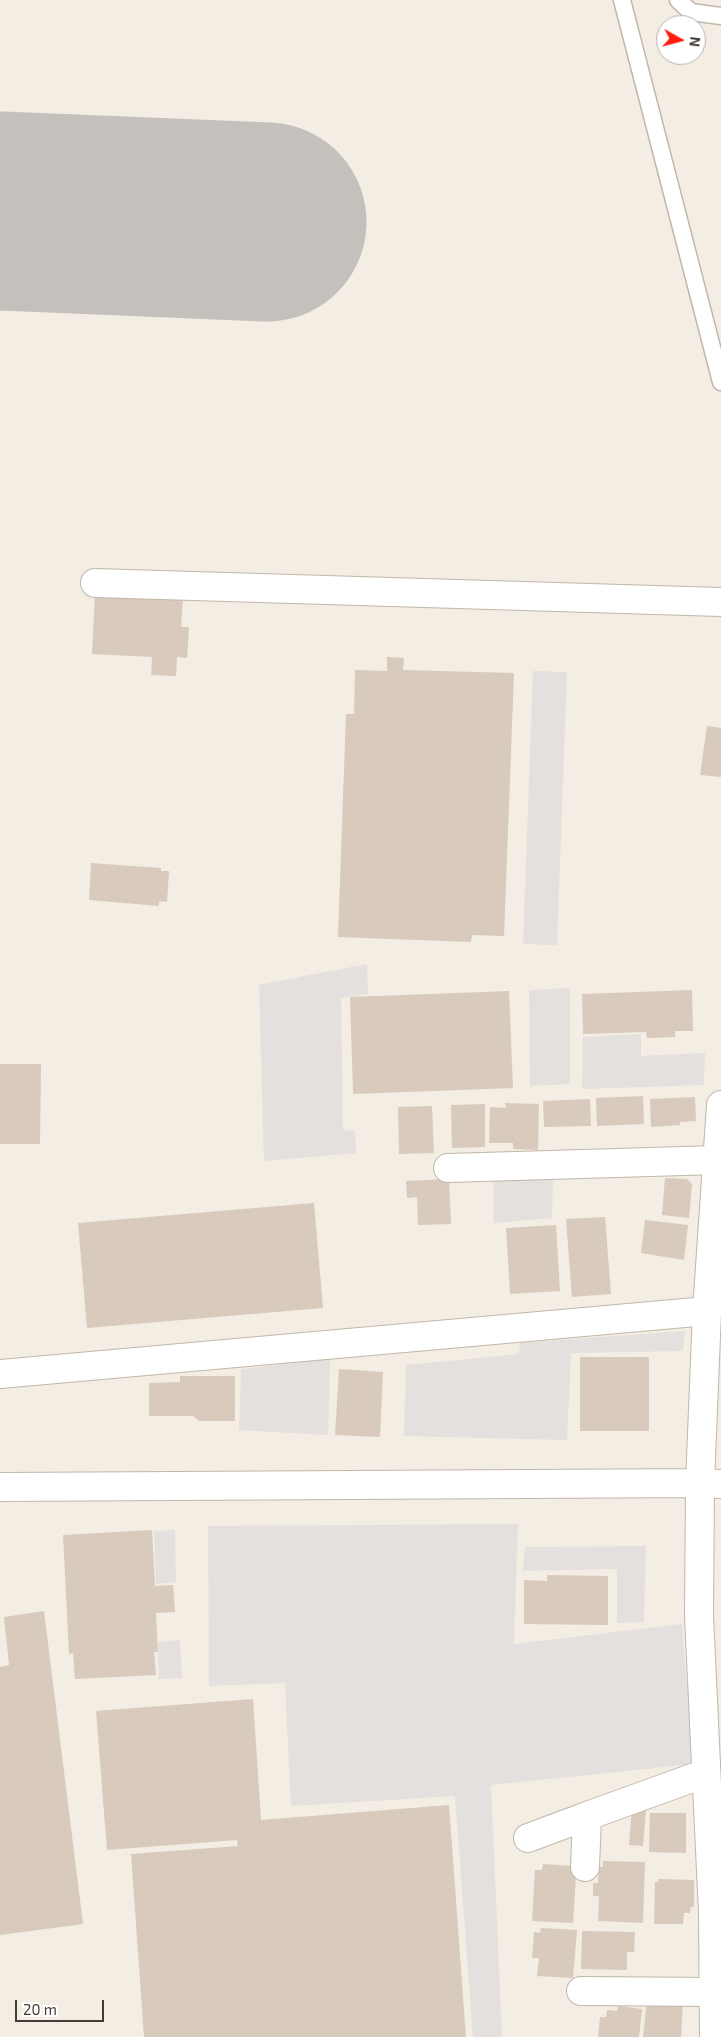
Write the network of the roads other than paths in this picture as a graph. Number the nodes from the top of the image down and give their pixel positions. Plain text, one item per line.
1 (622, 0) edge
2 (678, 0) edge
3 (721, 16) edge
4 (721, 382) edge
5 (95, 583) dead end
6 (721, 602) edge
7 (721, 1105) edge
8 (717, 1160) junction
9 (448, 1168) dead end
10 (707, 1311) junction
11 (0, 1374) edge
12 (710, 1484) edge
13 (0, 1487) edge
14 (706, 1773) junction
15 (587, 1816) junction
16 (528, 1838) dead end
17 (585, 1866) dead end
18 (581, 1991) dead end
19 (714, 1992) junction
20 (714, 2037) edge

1 - 4 lane
2 - 3 lane
5 - 6 street
7 - 8 street
8 - 9 street
8 - 10 street
10 - 11 street
10 - 12 street
12 - 13 street
12 - 14 street
14 - 15 street
14 - 19 street
15 - 16 street
15 - 17 street
18 - 19 street
19 - 20 street

